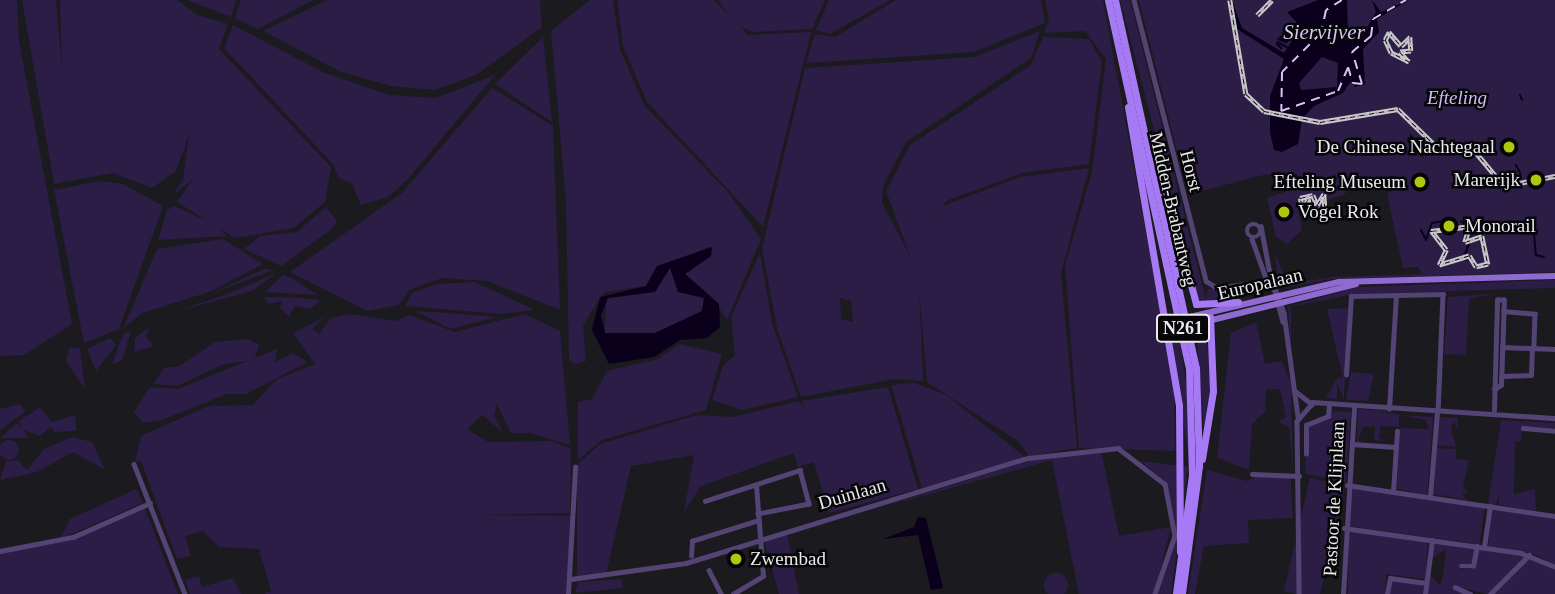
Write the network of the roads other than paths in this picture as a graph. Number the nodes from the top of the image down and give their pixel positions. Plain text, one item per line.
1 (1108, 0) edge
2 (1115, 0) edge
3 (1135, 0) edge
4 (1123, 68) junction
5 (1139, 100) junction
6 (1274, 250) dead end
7 (1264, 252) junction
8 (1555, 276) edge
9 (1269, 279) junction
10 (1361, 283) junction
11 (1504, 294) dead end
12 (1277, 295) junction
13 (1396, 295) junction
14 (1504, 300) junction
15 (1238, 302) junction
16 (1279, 304) junction
17 (1503, 311) junction
18 (1209, 319) junction
19 (1195, 320) junction
20 (1175, 324) junction
21 (1502, 347) junction
22 (1533, 348) junction
23 (1555, 349) edge
24 (1346, 375) dead end
25 (1501, 376) junction
26 (1494, 389) junction
27 (1300, 397) junction
28 (1312, 404) junction
29 (1329, 405) junction
30 (1354, 407) junction
31 (1389, 409) junction
32 (1494, 410) junction
33 (1437, 411) junction
34 (1300, 413) junction
35 (1555, 418) edge
36 (1522, 428) dead end
37 (1397, 431) dead end
38 (1555, 431) edge
39 (1352, 444) junction
40 (1396, 447) junction
41 (1306, 454) dead end
42 (134, 464) dead end
43 (1199, 466) junction
44 (575, 467) dead end
45 (1252, 474) dead end
46 (1298, 476) junction
47 (1347, 485) junction
48 (756, 486) junction
49 (1393, 492) junction
50 (1430, 497) junction
51 (705, 501) dead end
52 (150, 503) junction
53 (1490, 506) junction
54 (1555, 516) edge
55 (758, 517) junction
56 (1344, 528) junction
57 (760, 536) junction
58 (1433, 540) junction
59 (1477, 546) junction
60 (1484, 547) junction
61 (0, 551) edge
62 (1529, 555) junction
63 (691, 556) dead end
64 (1461, 566) dead end
65 (1555, 567) edge
66 (709, 570) dead end
67 (571, 579) junction
68 (1426, 583) junction
69 (1455, 587) dead end
70 (1178, 593) edge
71 (185, 594) edge
72 (568, 594) edge
73 (721, 594) edge
74 (733, 594) edge
75 (1155, 594) edge
76 (1299, 594) edge
77 (1343, 594) edge
78 (1387, 594) edge
79 (1425, 594) edge
80 (1469, 594) edge
81 (1490, 594) edge

1 - 4 highway, Midden-Brabantweg / N261
2 - 5 highway, Midden-Brabantweg / N261
3 - 9 street, Horst
4 - 20 highway, N261
4 - 70 highway, Midden-Brabantweg / N261
5 - 15 highway, N261
5 - 43 highway, Midden-Brabantweg / N261
6 - 7 street
7 - 7 street
7 - 9 street
8 - 10 main road, Europalaan
9 - 12 street
10 - 12 main road, Europalaan
10 - 16 main road, Europalaan
11 - 14 street
12 - 15 main road, Europalaan
12 - 16 street
13 - 24 street
13 - 31 street
13 - 33 street
14 - 17 street
14 - 26 street
15 - 19 main road, Europalaan
16 - 18 main road, Europalaan
16 - 27 street
17 - 21 street
17 - 22 street
18 - 19 main road, Europalaan
18 - 43 highway, N261
19 - 20 main road, Europalaan, bridge
20 - 70 highway, N261
21 - 22 street
21 - 25 street
22 - 23 street
22 - 25 street
25 - 26 street
26 - 32 street
27 - 28 street
27 - 34 street
28 - 29 street
28 - 34 street
29 - 30 street
29 - 41 street
30 - 31 street
30 - 39 street, Pastoor de Klijnlaan
31 - 33 street
32 - 33 street
32 - 35 street
33 - 50 street
34 - 46 street
36 - 38 street
37 - 40 street
39 - 40 street
39 - 47 street, Pastoor de Klijnlaan
40 - 49 street
42 - 52 street
43 - 70 highway, Midden-Brabantweg / N261
44 - 67 street
45 - 46 street
46 - 76 street
47 - 49 street
47 - 56 street, Pastoor de Klijnlaan
48 - 51 street
48 - 55 street
48 - 55 street
49 - 50 street
50 - 53 street
52 - 61 street
52 - 71 street
53 - 54 street
53 - 60 street
55 - 57 street
55 - 63 street
56 - 58 street
56 - 77 street, Pastoor de Klijnlaan
57 - 67 street, Duinlaan
57 - 74 street
57 - 75 street, Duinlaan
58 - 59 street
58 - 68 street
59 - 60 street
59 - 64 street
60 - 62 street
62 - 65 street
62 - 81 street
66 - 73 street
67 - 72 street
68 - 78 street
68 - 79 street
69 - 80 street

